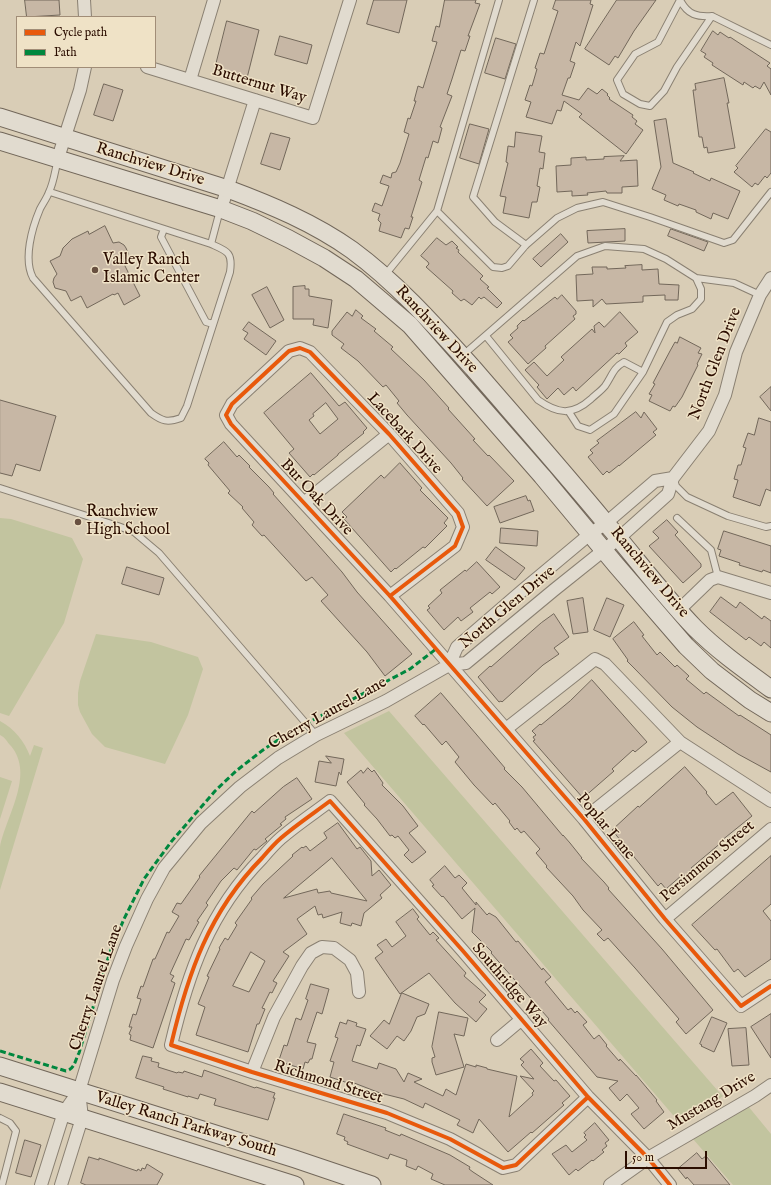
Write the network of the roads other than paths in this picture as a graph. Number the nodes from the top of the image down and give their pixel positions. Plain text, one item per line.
1 (84, 0) edge
2 (214, 0) edge
3 (350, 0) edge
4 (499, 0) edge
5 (534, 0) edge
6 (680, 0) edge
7 (85, 16) edge
8 (712, 16) junction
9 (771, 45) edge
10 (84, 68) edge
11 (150, 68) edge
12 (190, 80) junction
13 (255, 100) junction
14 (0, 117) edge
15 (64, 138) junction
16 (0, 141) edge
17 (58, 158) junction
18 (228, 189) junction
19 (50, 192) junction
20 (771, 192) edge
21 (221, 209) junction
22 (438, 211) junction
23 (164, 229) junction
24 (211, 244) junction
25 (526, 245) junction
26 (384, 276) junction
27 (696, 278) junction
28 (771, 278) edge
29 (760, 294) junction
30 (213, 324) junction
31 (486, 336) junction
32 (300, 348) joint
33 (462, 356) junction
34 (643, 372) junction
35 (569, 412) junction
36 (389, 434) junction
37 (673, 478) junction
38 (0, 488) edge
39 (304, 503) junction
40 (677, 518) dead end
41 (606, 523) junction
42 (771, 526) edge
43 (590, 534) junction
44 (619, 538) junction
45 (604, 550) junction
46 (718, 577) junction
47 (771, 593) edge
48 (390, 596) junction
49 (679, 610) junction
50 (450, 665) junction
51 (771, 689) edge
52 (771, 713) edge
53 (506, 729) junction
54 (316, 735) junction
55 (680, 742) junction
56 (771, 801) edge
57 (584, 819) junction
58 (771, 829) edge
59 (665, 919) junction
60 (771, 986) edge
61 (359, 992) dead end
62 (522, 1019) junction
63 (497, 1040) dead end
64 (171, 1045) joint
65 (0, 1066) edge
66 (252, 1072) junction
67 (771, 1085) edge
68 (79, 1091) junction
69 (0, 1092) edge
70 (588, 1097) junction
71 (64, 1112) junction
72 (0, 1118) edge
73 (82, 1118) junction
74 (648, 1158) junction
75 (49, 1160) junction
76 (67, 1165) junction
77 (2, 1185) edge
78 (41, 1185) edge
79 (61, 1185) edge
80 (295, 1185) edge
81 (372, 1185) edge
82 (610, 1185) edge
83 (670, 1185) edge

1 - 7 street
2 - 12 street
3 - 13 street, Butternut Way
4 - 22 lane
5 - 25 lane
6 - 8 lane
6 - 8 lane
8 - 9 lane
10 - 15 street
11 - 12 street, Butternut Way
12 - 13 street, Butternut Way
13 - 18 street
14 - 15 street, Ranchview Drive
15 - 17 street
15 - 18 street, Ranchview Drive
16 - 17 street, Ranchview Drive
17 - 19 lane
17 - 21 street, Ranchview Drive
18 - 21 street
18 - 26 street, Ranchview Drive
19 - 23 lane
19 - 30 lane
20 - 25 lane
21 - 24 lane
21 - 43 street, Ranchview Drive
22 - 25 lane
22 - 26 lane
23 - 24 lane
23 - 30 lane
24 - 30 lane
26 - 33 street, Ranchview Drive
27 - 29 lane
27 - 31 lane
27 - 34 lane
28 - 29 street, North Glen Drive
29 - 37 street, North Glen Drive
31 - 33 lane
31 - 35 lane
32 - 36 street, Lacebark Drive
32 - 39 street, Bur Oak Drive
33 - 41 street, Ranchview Drive
34 - 35 lane
34 - 35 lane
36 - 39 street
36 - 48 street, Lacebark Drive
37 - 41 street, North Glen Drive
37 - 42 lane
37 - 44 street, North Glen Drive
38 - 54 lane
39 - 48 street, Bur Oak Drive
40 - 46 lane
41 - 43 street, North Glen Drive
41 - 44 street, Ranchview Drive
43 - 45 street, Ranchview Drive
43 - 50 street, North Glen Drive
44 - 45 street, North Glen Drive
44 - 49 street, Ranchview Drive
45 - 50 street, North Glen Drive
45 - 52 street, Ranchview Drive
46 - 47 street
46 - 49 street
48 - 50 street, Bur Oak Drive
49 - 51 street, Ranchview Drive
50 - 53 street, Poplar Lane
50 - 54 street, Cherry Laurel Lane
53 - 55 street
53 - 57 street, Poplar Lane
54 - 68 street, Cherry Laurel Lane
55 - 56 street
55 - 57 street
57 - 59 street, Poplar Lane
58 - 59 street, Persimmon Street
59 - 60 street, Poplar Lane
61 - 66 street
62 - 63 street
62 - 64 street, Southridge Way
62 - 70 street, Southridge Way
64 - 66 street, Richmond Street
65 - 68 street, Valley Ranch Parkway South
66 - 70 street, Richmond Street
67 - 74 street, Mustang Drive
68 - 71 street, Cherry Laurel Lane
68 - 73 street
68 - 81 street, Valley Ranch Parkway South
69 - 71 street, Valley Ranch Parkway South
70 - 74 street, Southridge Way
71 - 73 street, Valley Ranch Parkway South
71 - 75 street
72 - 77 lane
73 - 76 street
73 - 80 street, Valley Ranch Parkway South
74 - 82 street, Mustang Drive
74 - 83 street, Southridge Way
75 - 76 street
75 - 78 street
76 - 79 street

